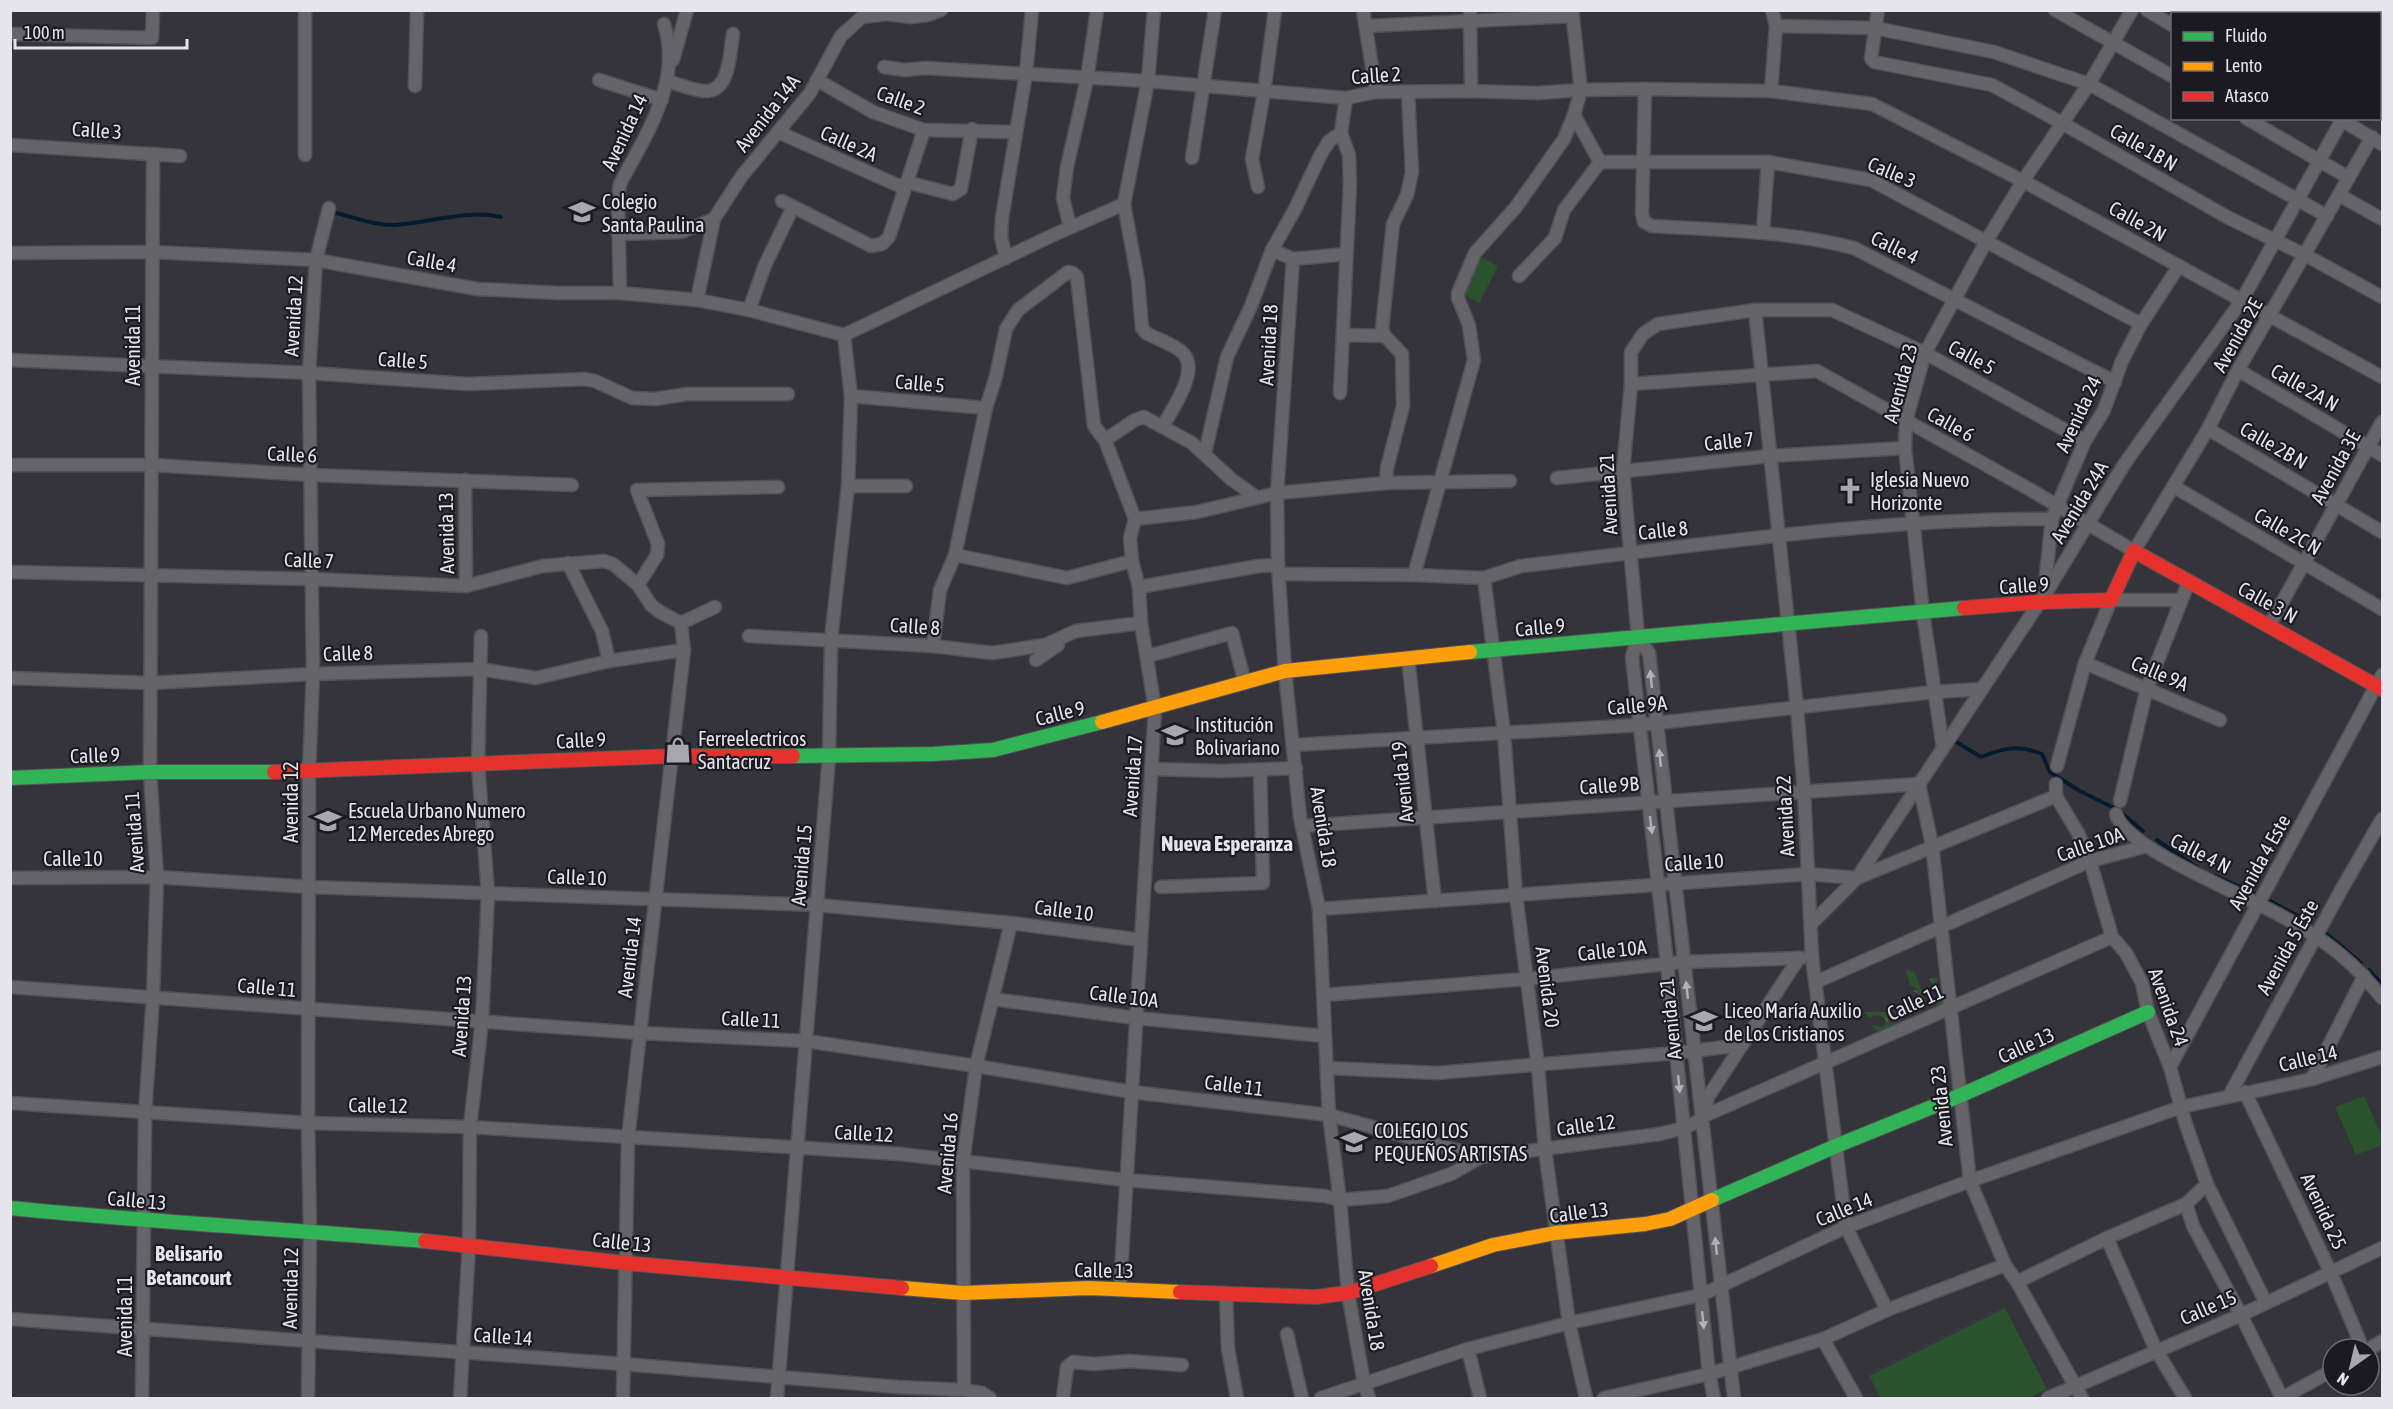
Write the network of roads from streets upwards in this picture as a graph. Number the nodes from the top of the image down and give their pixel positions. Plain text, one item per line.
1 (153, 10) edge
2 (305, 10) edge
3 (417, 10) edge
4 (687, 10) edge
5 (941, 10) edge
6 (1032, 10) edge
7 (1097, 10) edge
8 (1154, 10) edge
9 (1215, 10) edge
10 (1275, 10) edge
11 (1363, 10) edge
12 (1772, 10) edge
13 (1878, 10) edge
14 (2055, 10) edge
15 (2132, 10) edge
16 (2147, 10) edge
17 (1572, 13) edge
18 (1470, 16) edge
19 (664, 24) dead end
20 (2171, 24) edge
21 (1367, 26) junction
22 (1776, 26) junction
23 (1875, 28) junction
24 (10, 34) edge
25 (733, 34) dead end
26 (2114, 43) junction
27 (884, 67) dead end
28 (1026, 73) junction
29 (668, 75) junction
30 (2171, 75) edge
31 (1087, 79) junction
32 (599, 80) dead end
33 (817, 80) junction
34 (1148, 81) junction
35 (2090, 84) junction
36 (1204, 85) junction
37 (415, 86) dead end
38 (1645, 89) junction
39 (1581, 90) junction
40 (1471, 91) junction
41 (1771, 91) junction
42 (1264, 92) junction
43 (1376, 92) junction
44 (1408, 92) junction
45 (1346, 98) junction
46 (662, 100) junction
47 (1872, 104) joint
48 (1574, 116) junction
49 (2249, 120) edge
50 (2340, 120) edge
51 (2343, 120) edge
52 (2062, 123) junction
53 (972, 129) junction
54 (924, 130) junction
55 (778, 132) junction
56 (1016, 132) junction
57 (1341, 133) junction
58 (2377, 141) edge
59 (10, 145) edge
60 (153, 154) junction
61 (305, 155) dead end
62 (180, 156) dead end
63 (1192, 158) dead end
64 (1643, 160) junction
65 (2320, 161) junction
66 (1600, 162) junction
67 (1768, 162) junction
68 (2349, 178) junction
69 (2023, 181) junction
70 (905, 185) junction
71 (1258, 187) dead end
72 (2339, 195) junction
73 (2299, 200) junction
74 (1124, 204) junction
75 (328, 208) dead end
76 (2327, 216) junction
77 (714, 219) junction
78 (2382, 219) edge
79 (1070, 227) junction
80 (1764, 232) junction
81 (618, 234) junction
82 (1987, 240) junction
83 (2276, 242) junction
84 (1272, 250) junction
85 (152, 252) junction
86 (10, 253) edge
87 (1346, 254) junction
88 (2305, 255) junction
89 (1006, 258) junction
90 (1293, 259) junction
91 (316, 261) junction
92 (2179, 266) junction
93 (1519, 276) dead end
94 (620, 293) junction
95 (2382, 297) edge
96 (697, 300) junction
97 (1955, 300) junction
98 (2242, 300) junction
99 (750, 310) junction
100 (1755, 310) junction
101 (2270, 315) junction
102 (1658, 324) joint
103 (2141, 324) junction
104 (844, 335) junction
105 (1343, 335) junction
106 (1385, 336) junction
107 (1924, 353) junction
108 (10, 360) edge
109 (151, 365) junction
110 (2238, 370) junction
111 (309, 373) junction
112 (1761, 374) junction
113 (2382, 378) edge
114 (2115, 382) junction
115 (1631, 384) junction
116 (1340, 393) dead end
117 (788, 394) dead end
118 (851, 396) junction
119 (986, 408) junction
120 (1906, 421) junction
121 (2382, 422) edge
122 (1163, 426) junction
123 (2208, 429) junction
124 (1105, 440) junction
125 (2085, 441) junction
126 (2369, 447) junction
127 (1905, 448) junction
128 (1205, 453) junction
129 (2382, 455) edge
130 (1770, 456) junction
131 (10, 465) edge
132 (152, 465) junction
133 (1623, 471) junction
134 (310, 475) junction
135 (1557, 478) dead end
136 (465, 480) junction
137 (1510, 481) dead end
138 (1438, 482) junction
139 (1386, 483) junction
140 (572, 485) dead end
141 (848, 486) junction
142 (906, 486) dead end
143 (2173, 486) junction
144 (778, 487) dead end
145 (1277, 493) junction
146 (1256, 497) junction
147 (2337, 504) junction
148 (2057, 507) junction
149 (1135, 519) junction
150 (2052, 519) junction
151 (2088, 523) junction
152 (1914, 524) junction
153 (2382, 531) edge
154 (1780, 537) junction
155 (2134, 550) junction
156 (1631, 553) junction
157 (955, 555) junction
158 (1132, 561) junction
159 (568, 563) junction
160 (2304, 563) junction
161 (1279, 570) junction
162 (10, 573) edge
163 (1414, 574) junction
164 (151, 576) junction
165 (1484, 578) junction
166 (311, 579) junction
167 (2189, 581) junction
168 (638, 585) junction
169 (466, 586) junction
170 (1139, 587) junction
171 (2044, 597) junction
172 (2111, 600) junction
173 (2181, 600) junction
174 (715, 607) dead end
175 (2382, 609) edge
176 (1923, 613) junction
177 (681, 623) junction
178 (1141, 623) junction
179 (1789, 623) junction
180 (2269, 626) junction
181 (1076, 631) junction
182 (481, 636) dead end
183 (749, 636) dead end
184 (1638, 638) junction
185 (831, 640) junction
186 (933, 646) junction
187 (684, 650) junction
188 (1495, 651) junction
189 (1148, 656) junction
190 (1408, 658) junction
191 (1036, 660) dead end
192 (609, 661) junction
193 (2085, 663) junction
194 (480, 669) junction
195 (1285, 671) junction
196 (313, 674) junction
197 (10, 678) edge
198 (150, 683) junction
199 (1245, 683) junction
200 (2381, 683) edge
201 (2147, 688) junction
202 (1982, 689) junction
203 (1934, 692) junction
204 (1797, 708) junction
205 (1155, 709) junction
206 (2220, 720) dead end
207 (1656, 724) junction
208 (1640, 725) junction
209 (1504, 733) junction
210 (1417, 738) junction
211 (1294, 746) junction
212 (1943, 748) junction
213 (672, 756) junction
214 (829, 756) junction
215 (478, 764) junction
216 (2057, 766) dead end
217 (1296, 768) junction
218 (1152, 769) junction
219 (1260, 770) junction
220 (150, 772) junction
221 (309, 772) junction
222 (10, 778) edge
223 (1919, 784) junction
224 (2056, 790) joint
225 (1804, 791) junction
226 (1665, 800) junction
227 (1648, 801) junction
228 (2120, 801) dead end
229 (1509, 812) junction
230 (2116, 814) dead end
231 (1425, 818) junction
232 (2382, 819) edge
233 (1303, 826) junction
234 (1932, 845) junction
235 (2147, 846) junction
236 (2090, 861) junction
237 (1808, 874) junction
238 (157, 877) junction
239 (10, 878) edge
240 (1857, 878) junction
241 (1674, 883) junction
242 (1658, 885) junction
243 (310, 887) junction
244 (1161, 887) dead end
245 (488, 893) junction
246 (1516, 895) junction
247 (656, 900) junction
248 (1435, 901) junction
249 (2258, 904) junction
250 (817, 905) junction
251 (1319, 909) junction
252 (1011, 923) junction
253 (1811, 924) junction
254 (1941, 926) junction
255 (2316, 936) junction
256 (2112, 938) junction
257 (1141, 940) junction
258 (1812, 957) junction
259 (1799, 958) junction
260 (1683, 962) junction
261 (1667, 963) junction
262 (2364, 976) junction
263 (1527, 979) junction
264 (1816, 982) junction
265 (10, 987) edge
266 (1323, 995) junction
267 (153, 997) junction
268 (2382, 998) edge
269 (992, 999) junction
270 (1952, 1007) junction
271 (308, 1010) junction
272 (2148, 1012) junction
273 (1136, 1018) junction
274 (482, 1022) junction
275 (639, 1033) junction
276 (1324, 1036) junction
277 (806, 1041) junction
278 (1742, 1045) junction
279 (1694, 1051) junction
280 (1676, 1053) junction
281 (2382, 1057) edge
282 (1826, 1063) junction
283 (976, 1066) junction
284 (1538, 1066) junction
285 (2170, 1067) junction
286 (1327, 1068) junction
287 (2312, 1079) junction
288 (1132, 1092) junction
289 (2245, 1092) junction
290 (2229, 1095) junction
291 (1959, 1096) junction
292 (10, 1103) edge
293 (2181, 1107) junction
294 (146, 1113) junction
295 (1329, 1116) junction
296 (1703, 1117) junction
297 (308, 1123) junction
298 (470, 1127) junction
299 (1684, 1127) junction
300 (628, 1138) junction
301 (1836, 1146) junction
302 (797, 1149) junction
303 (1545, 1150) junction
304 (1481, 1157) junction
305 (963, 1162) junction
306 (1126, 1180) junction
307 (1970, 1181) junction
308 (2208, 1184) junction
309 (1340, 1200) junction
310 (1711, 1202) junction
311 (2186, 1204) junction
312 (10, 1208) edge
313 (1692, 1208) junction
314 (143, 1221) junction
315 (1846, 1227) junction
316 (310, 1230) junction
317 (1556, 1233) junction
318 (2107, 1238) junction
319 (469, 1245) junction
320 (2382, 1248) edge
321 (625, 1263) junction
322 (2005, 1265) junction
323 (2331, 1273) junction
324 (786, 1278) junction
325 (2017, 1282) junction
326 (1720, 1285) junction
327 (1120, 1289) junction
328 (963, 1293) junction
329 (1226, 1293) junction
330 (1348, 1293) junction
331 (1701, 1295) junction
332 (2266, 1303) junction
333 (1887, 1310) junction
334 (2241, 1316) junction
335 (10, 1319) edge
336 (1569, 1323) junction
337 (144, 1327) junction
338 (1287, 1334) dead end
339 (2358, 1337) edge
340 (1823, 1339) junction
341 (309, 1341) junction
342 (1468, 1349) junction
343 (2156, 1350) junction
344 (461, 1353) junction
345 (623, 1364) junction
346 (1182, 1365) dead end
347 (1730, 1367) junction
348 (1709, 1374) junction
349 (778, 1377) junction
350 (2321, 1377) edge
351 (1364, 1383) junction
352 (2076, 1386) junction
353 (964, 1390) junction
354 (142, 1398) edge
355 (308, 1398) edge
356 (460, 1398) edge
357 (623, 1398) edge
358 (777, 1398) edge
359 (990, 1398) edge
360 (1063, 1398) edge
361 (1237, 1398) edge
362 (1302, 1398) edge
363 (1321, 1398) edge
364 (1369, 1398) edge
365 (1480, 1398) edge
366 (1586, 1398) edge
367 (1604, 1398) edge
368 (1714, 1398) edge
369 (1734, 1398) edge
370 (1856, 1398) edge
371 (2048, 1398) edge
372 (2082, 1398) edge
373 (2185, 1398) edge
374 (2282, 1398) edge

1 - 24 street
2 - 61 street
3 - 37 street
4 - 29 street
5 - 33 street, Avenida 14A
6 - 28 street
7 - 31 street
8 - 34 street
9 - 36 street
10 - 42 street
11 - 21 street
12 - 22 street
13 - 23 street
14 - 26 street
15 - 26 street, Avenida 23
16 - 20 street
17 - 18 street
17 - 39 street
18 - 21 street
18 - 40 street
19 - 29 street, Avenida 14
21 - 43 street
22 - 23 street
22 - 41 street
23 - 35 street
23 - 52 street, Calle 1B N
25 - 29 street
26 - 30 street
26 - 35 street, Avenida 23
27 - 28 street, Calle 2
28 - 31 street, Calle 2
28 - 56 street
29 - 46 street, Avenida 14
31 - 34 street, Calle 2
31 - 79 street
32 - 46 street
33 - 54 street, Calle 2
33 - 55 street, Avenida 14A
34 - 36 street, Calle 2
34 - 74 street
35 - 52 street, Avenida 23
35 - 73 street
36 - 42 street, Calle 2
36 - 63 street
38 - 39 street, Calle 2
38 - 41 street, Calle 2
38 - 64 street
39 - 40 street, Calle 2
39 - 48 street
40 - 44 street, Calle 2
41 - 47 street, Calle 2
42 - 45 street, Calle 2
42 - 71 street
43 - 44 street, Calle 2
43 - 45 street, Calle 2
44 - 106 street
45 - 57 street
46 - 81 street, Avenida 14
47 - 69 street, Calle 2N
48 - 66 street
48 - 138 street
49 - 65 street
50 - 65 street, Avenida 24A
51 - 58 street
52 - 69 street, Avenida 23
52 - 83 street, Calle 1B N
53 - 54 street, Calle 2
53 - 56 street, Calle 2
53 - 70 street, Calle 2A
54 - 70 street
55 - 70 street, Calle 2A
55 - 77 street, Avenida 14A
56 - 89 street
57 - 84 street
57 - 87 street
58 - 68 street, Avenida 2E
59 - 60 street, Calle 3
60 - 62 street, Calle 3
60 - 85 street, Avenida 11
64 - 66 street, Calle 3
64 - 67 street, Calle 3
64 - 80 street, Calle 4
65 - 68 street
65 - 73 street, Avenida 24A
66 - 93 street
67 - 80 street
67 - 82 street, Calle 3
68 - 72 street, Avenida 2E
69 - 82 street, Avenida 23
69 - 92 street, Calle 2N
70 - 99 street
72 - 76 street, Avenida 2E
72 - 78 street
73 - 76 street
73 - 83 street, Avenida 24A
74 - 79 street
74 - 122 street
75 - 91 street, Avenida 12
76 - 88 street, Avenida 2E
77 - 81 street
77 - 96 street
79 - 89 street
80 - 97 street, Calle 4
81 - 94 street, Avenida 14
82 - 97 street, Avenida 23
82 - 103 street, Calle 3
83 - 88 street, Calle 1B N
83 - 98 street, Avenida 24A
84 - 90 street
84 - 128 street
85 - 86 street, Calle 4
85 - 91 street, Calle 4
85 - 109 street, Avenida 11
87 - 90 street
87 - 105 street
88 - 95 street, Calle 1B N
88 - 101 street, Avenida 2E
89 - 104 street
90 - 145 street, Avenida 18
91 - 94 street, Calle 4
91 - 111 street, Avenida 12
92 - 98 street, Calle 2N
92 - 103 street, Avenida 24
94 - 96 street, Calle 4
96 - 99 street, Calle 4
97 - 107 street, Avenida 23
97 - 114 street, Calle 4
98 - 101 street, Calle 2N
98 - 151 street, Avenida 24A
99 - 104 street, Calle 4
100 - 102 street, Calle 5
100 - 107 street, Calle 5
100 - 112 street, Avenida 22
101 - 110 street, Avenida 2E
101 - 113 street, Calle 2N
102 - 115 street, Avenida 21
103 - 114 street, Avenida 24
104 - 118 street, Avenida 15
105 - 106 street
105 - 116 street
106 - 139 street
107 - 120 street, Avenida 23
107 - 125 street, Calle 5
108 - 109 street, Calle 5
109 - 111 street, Calle 5
109 - 132 street, Avenida 11
110 - 123 street, Avenida 2E
110 - 126 street, Calle 2A N
111 - 117 street, Calle 5
111 - 134 street, Avenida 12
112 - 115 street, Calle 6
112 - 120 street, Calle 6
112 - 130 street, Avenida 22
114 - 125 street, Avenida 24
115 - 133 street, Avenida 21
118 - 119 street, Calle 5
118 - 141 street, Avenida 15
119 - 124 street, Avenida 17
119 - 157 street
120 - 127 street, Avenida 23
120 - 148 street, Calle 6
121 - 126 street, Avenida 3E
122 - 124 street
122 - 128 street
123 - 143 street, Avenida 2E
123 - 147 street, Calle 2B N
124 - 149 street, Avenida 17
125 - 148 street, Avenida 24
126 - 129 street, Calle 2A N
126 - 147 street, Avenida 3E
127 - 130 street, Calle 7
127 - 152 street, Avenida 23
128 - 146 street
130 - 133 street, Calle 7
130 - 154 street, Avenida 22
131 - 132 street, Calle 6
132 - 134 street, Calle 6
132 - 164 street, Avenida 11
133 - 135 street, Calle 7
133 - 156 street, Avenida 21
134 - 136 street, Calle 6
134 - 166 street, Avenida 12
136 - 140 street, Calle 6
136 - 169 street, Avenida 13
137 - 138 street
138 - 139 street
138 - 163 street
139 - 145 street
141 - 142 street
141 - 185 street, Avenida 15
143 - 155 street, Avenida 2E
143 - 160 street, Calle 2C N
144 - 168 street
145 - 146 street
145 - 161 street, Avenida 18
146 - 149 street
147 - 153 street, Calle 2B N
147 - 160 street, Avenida 3E
148 - 150 street, Avenida 24
148 - 151 street, Calle 6
149 - 158 street, Avenida 17
150 - 152 street, Calle 8
150 - 171 street, Avenida 24
151 - 155 street, Calle 6
151 - 171 street, Avenida 24A
152 - 154 street, Calle 8
152 - 176 street, Avenida 23
154 - 156 street, Calle 8
154 - 179 street, Avenida 22
155 - 167 street, Calle 3 N
155 - 172 street
156 - 165 street, Calle 8
156 - 184 street, Avenida 21
157 - 158 street
157 - 186 street
158 - 170 street, Avenida 17
159 - 168 street, Calle 7
159 - 169 street, Calle 7
159 - 192 street
160 - 175 street, Calle 2C N
160 - 180 street, Avenida 3E
161 - 163 street, Calle 8
161 - 170 street, Calle 8
161 - 195 street, Avenida 18
162 - 164 street, Calle 7
163 - 165 street, Calle 8
164 - 166 street, Calle 7
164 - 198 street, Avenida 11
165 - 188 street, Avenida 20
166 - 169 street, Calle 7
166 - 196 street, Avenida 12
167 - 173 street
167 - 180 street, Calle 3 N
168 - 177 street
170 - 178 street, Avenida 17
171 - 172 street, Calle 9
171 - 176 street, Calle 9
171 - 202 street, Avenida 24A
172 - 173 street, Calle 9
172 - 193 street
173 - 201 street
174 - 177 street
176 - 179 street, Calle 9
176 - 203 street, Avenida 23
177 - 187 street, Avenida 14
178 - 181 street, Calle 8
178 - 189 street, Avenida 17
179 - 184 street, Calle 9
179 - 204 street, Avenida 22
180 - 200 street, Calle 3 N
181 - 186 street, Calle 8
181 - 191 street, Calle 8
182 - 194 street, Avenida 13
183 - 185 street, Calle 8
184 - 188 street, Calle 9
207 -> 184 street, Avenida 21
184 - 208 street, Avenida 21
185 - 186 street, Calle 8
185 - 214 street, Avenida 15
187 - 192 street, Calle 8
187 - 213 street, Avenida 14
188 - 190 street, Calle 9
188 - 209 street, Avenida 20
189 - 199 street
189 - 205 street, Avenida 17
190 - 195 street, Calle 9
190 - 210 street, Avenida 19
192 - 194 street, Calle 8
193 - 201 street, Calle 9A
193 - 216 street
194 - 196 street, Calle 8
194 - 215 street, Avenida 13
195 - 199 street, Calle 9
195 - 211 street, Avenida 18
196 - 198 street, Calle 8
196 - 221 street, Avenida 12
197 - 198 street, Calle 8
198 - 220 street, Avenida 11
199 - 205 street, Calle 9
200 - 249 street, Avenida 4 Este
201 - 206 street, Calle 9A
201 - 228 street
202 - 203 street, Calle 9A
202 - 212 street, Avenida 24A
203 - 204 street, Calle 9A
203 - 212 street, Avenida 23
204 - 207 street, Calle 9A
204 - 225 street, Avenida 22
205 - 214 street, Calle 9
205 - 218 street, Avenida 17
207 - 208 street, Calle 9A
226 -> 207 street, Avenida 21
208 - 209 street, Calle 9A
208 - 227 street, Avenida 21
209 - 210 street, Calle 9A
209 - 229 street, Avenida 20
210 - 211 street, Calle 9A
210 - 231 street, Avenida 19
211 - 217 street, Avenida 18
212 - 223 street, Avenida 24A
213 - 214 street, Calle 9
213 - 215 street, Calle 9
213 - 247 street, Avenida 14
214 - 250 street, Avenida 15
215 - 221 street, Calle 9
215 - 245 street, Avenida 13
217 - 219 street
217 - 233 street, Avenida 18
218 - 219 street
218 - 257 street, Avenida 17
219 - 244 street
220 - 221 street, Calle 9
220 - 222 street, Calle 9
220 - 238 street, Avenida 11
221 - 243 street, Avenida 12
223 - 225 street, Calle 9B
223 - 234 street, Avenida 23
223 - 240 street, Avenida 24A
224 - 234 street, Calle 10
224 - 236 street, Avenida 24
225 - 226 street, Calle 9B
225 - 237 street, Avenida 22
226 - 227 street, Calle 9B
226 - 241 street, Avenida 21
227 - 229 street, Calle 9B
227 -> 242 street, Avenida 21
229 - 231 street, Calle 9B
229 - 246 street, Avenida 20
230 - 235 street
231 - 233 street, Calle 9B
231 - 248 street, Avenida 19
232 - 255 street, Avenida 5 Este
233 - 251 street, Avenida 18
234 - 240 street, Calle 10
234 - 254 street, Avenida 23
235 - 236 street, Calle 10A
235 - 249 street, Calle 4 N
236 - 254 street, Calle 10A
236 - 256 street, Avenida 24
237 - 240 street, Calle 10
237 - 241 street, Calle 10
237 - 253 street, Avenida 22
238 - 239 street, Calle 10
238 - 243 street, Calle 10
238 - 267 street, Avenida 11
240 - 253 street, Avenida 24A
241 - 242 street, Calle 10
241 - 260 street, Avenida 21
242 - 246 street, Calle 10
242 - 261 street, Avenida 21
243 - 245 street, Calle 10
243 - 271 street, Avenida 12
245 - 247 street, Calle 10
245 - 274 street, Avenida 13
246 - 248 street, Calle 10
246 - 263 street, Avenida 20
247 - 250 street, Calle 10
247 - 275 street, Avenida 14
248 - 251 street, Calle 10
249 - 255 street, Calle 4 N
249 - 285 street, Avenida 4 Este
250 - 252 street, Calle 10
250 - 277 street, Avenida 15
251 - 266 street, Avenida 18
252 - 257 street, Calle 10
252 - 269 street, Avenida 16
253 - 258 street, Avenida 22
254 - 264 street, Calle 10A
254 - 270 street, Avenida 23
255 - 262 street, Calle 4 N
255 - 290 street, Avenida 5 Este
256 - 270 street, Calle 11
256 - 272 street, Avenida 24
257 - 273 street, Avenida 17
258 - 259 street
258 - 264 street, Avenida 22
259 - 260 street, Calle 10A
259 - 278 street
260 - 261 street, Calle 10A
279 -> 260 street, Avenida 21
261 - 263 street, Calle 10A
261 - 280 street, Avenida 21
262 - 268 street, Calle 4 N
262 - 287 street
263 - 266 street, Calle 10A
263 - 284 street, Avenida 20
264 - 282 street, Avenida 22
265 - 267 street, Calle 11
266 - 276 street, Avenida 18
267 - 271 street, Calle 11
267 - 294 street, Avenida 11
269 - 273 street, Calle 10A
269 - 283 street, Avenida 16
270 - 282 street, Calle 11
270 - 291 street, Avenida 23
271 - 274 street, Calle 11
271 - 297 street, Avenida 12
272 - 285 street, Avenida 24
272 - 291 street, Calle 13
273 - 276 street, Calle 10A
273 - 288 street, Avenida 17
274 - 275 street, Calle 11
274 - 298 street, Avenida 13
275 - 277 street, Calle 11
275 - 300 street, Avenida 14
276 - 286 street, Avenida 18
277 - 283 street, Calle 11
277 - 302 street, Avenida 15
278 - 279 street
278 - 296 street
279 - 280 street
279 - 296 street, Avenida 21
280 - 284 street
280 -> 299 street, Avenida 21
281 - 287 street, Calle 14
282 - 296 street, Calle 11
282 - 301 street, Avenida 22
283 - 288 street, Calle 11
283 - 305 street, Avenida 16
284 - 286 street
284 - 303 street, Avenida 20
285 - 293 street, Avenida 24
286 - 295 street, Avenida 18
287 - 289 street, Calle 14
288 - 295 street, Calle 11
288 - 306 street, Avenida 17
289 - 290 street, Calle 14
289 - 323 street, Avenida 25
290 - 293 street, Calle 14
291 - 301 street, Calle 13
291 - 307 street, Avenida 23
292 - 294 street, Calle 12
293 - 307 street, Calle 14
293 - 308 street, Avenida 24
294 - 297 street, Calle 12
294 - 314 street, Avenida 11
295 - 304 street, Calle 11
295 - 309 street, Avenida 18
296 - 299 street, Calle 12
296 - 310 street, Avenida 21
297 - 298 street, Calle 12
297 - 316 street, Avenida 12
298 - 300 street, Calle 12
298 - 319 street, Avenida 13
299 - 303 street, Calle 12
299 - 313 street, Avenida 21
300 - 302 street, Calle 12
300 - 321 street, Avenida 14
301 - 310 street, Calle 13
301 - 315 street, Avenida 22
302 - 305 street, Calle 12
302 - 324 street, Avenida 15
303 - 304 street, Calle 12
303 - 317 street, Avenida 20
304 - 309 street, Calle 12
305 - 306 street, Calle 12
305 - 328 street, Avenida 16
306 - 309 street, Calle 12
306 - 327 street, Avenida 17
307 - 315 street, Calle 14
307 - 322 street, Avenida 23
308 - 311 street
308 - 332 street, Avenida 24
309 - 330 street, Avenida 18
310 - 313 street, Calle 13
326 -> 310 street, Avenida 21
311 - 318 street
311 - 334 street
312 - 314 street, Calle 13
313 - 317 street, Calle 13
313 - 331 street, Avenida 21
314 - 316 street, Calle 13
314 - 337 street, Avenida 11
315 - 326 street, Calle 14
315 - 333 street, Avenida 22
316 - 319 street, Calle 13
316 - 341 street, Avenida 12
317 - 330 street, Calle 13
317 - 336 street, Avenida 20
318 - 325 street
318 - 343 street
319 - 321 street, Calle 13
319 - 344 street, Avenida 13
320 - 323 street, Calle 15
321 - 324 street, Calle 13
321 - 345 street, Avenida 14
322 - 325 street, Avenida 23
322 - 333 street
323 - 332 street, Calle 15
323 - 339 street, Avenida 25
324 - 328 street, Calle 13
324 - 349 street, Avenida 15
325 - 352 street, Avenida 23
326 - 331 street, Calle 14
326 - 347 street, Avenida 21
327 - 328 street, Calle 13
327 - 329 street, Calle 13
328 - 353 street, Avenida 16
329 - 330 street, Calle 13
329 - 361 street
330 - 351 street, Avenida 18
331 - 336 street, Calle 14
331 -> 348 street, Avenida 21
332 - 334 street, Calle 15
333 - 340 street
334 - 343 street, Calle 15
334 - 374 street
335 - 337 street, Calle 14
336 - 342 street, Calle 14
336 - 366 street, Avenida 20
337 - 341 street, Calle 14
337 - 354 street, Avenida 11
338 - 362 street
340 - 347 street
340 - 370 street
341 - 344 street, Calle 14
341 - 355 street, Avenida 12
342 - 351 street, Calle 14
342 - 365 street
343 - 352 street, Calle 15
343 - 373 street
344 - 345 street, Calle 14
344 - 356 street, Avenida 13
345 - 349 street, Calle 14
345 - 357 street, Avenida 14
346 - 360 street
347 - 348 street
347 - 369 street, Avenida 21
348 - 367 street
348 - 368 street, Avenida 21
349 - 353 street, Calle 14
349 - 358 street, Avenida 15
350 - 374 street
351 - 363 street, Calle 14
351 - 364 street, Avenida 18
352 - 371 street, Calle 15
352 - 372 street, Avenida 23
353 - 359 street, Calle 14

